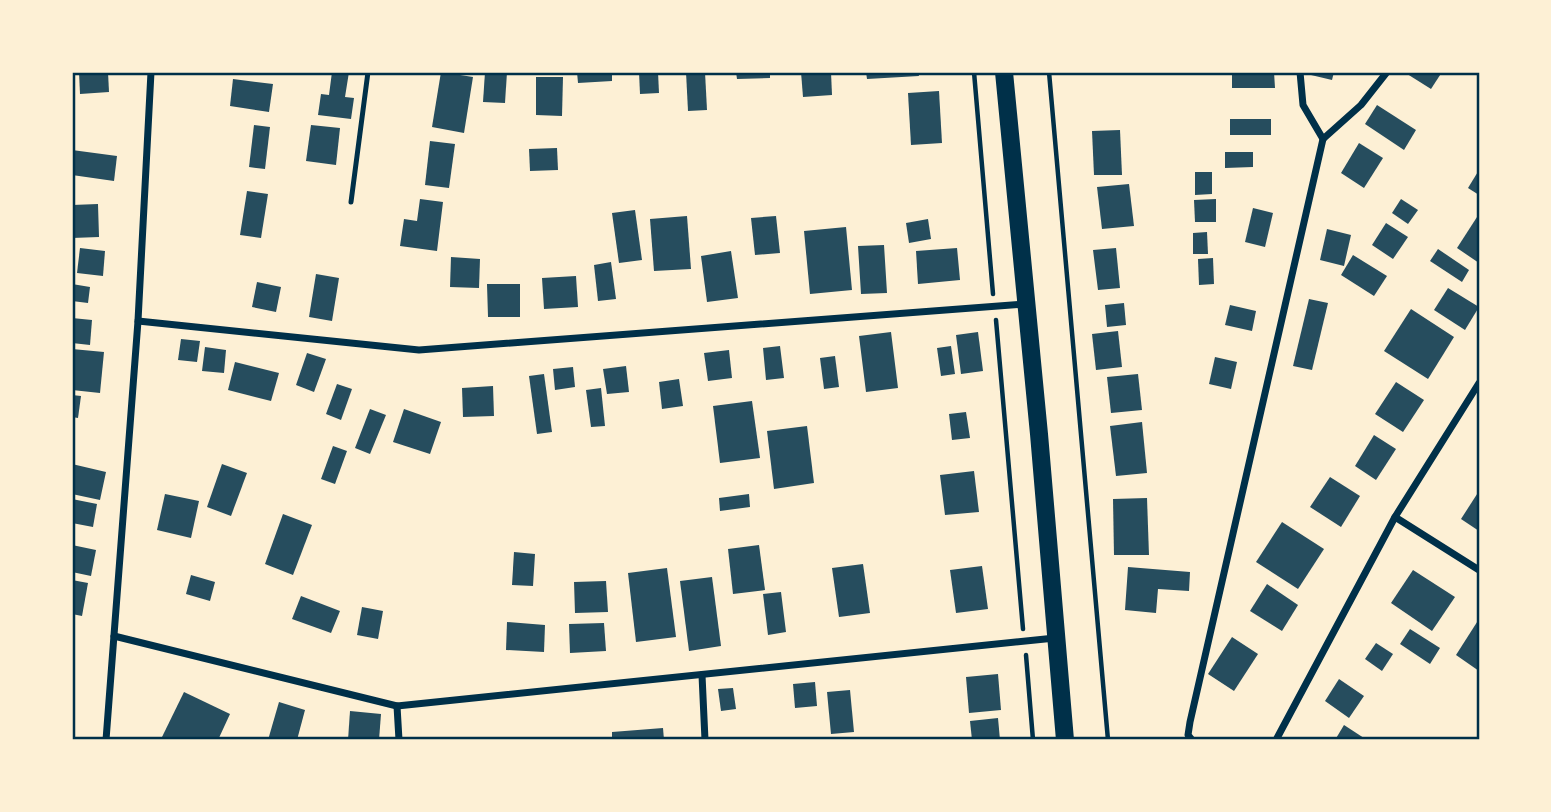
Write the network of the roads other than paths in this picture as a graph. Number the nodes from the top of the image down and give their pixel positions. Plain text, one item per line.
1 (151, 72) edge
2 (368, 72) edge
3 (1004, 72) edge
4 (1300, 72) edge
5 (1387, 72) edge
6 (1323, 139) junction
7 (351, 202) dead end
8 (1026, 304) junction
9 (138, 321) junction
10 (1479, 383) edge
11 (1395, 517) junction
12 (1479, 570) edge
13 (114, 636) junction
14 (1055, 638) junction
15 (702, 675) junction
16 (397, 706) junction
17 (106, 740) edge
18 (399, 740) edge
19 (705, 740) edge
20 (1065, 740) edge
21 (1192, 740) edge
22 (1276, 740) edge

1 - 9 street
2 - 7 lane
3 - 8 main road
4 - 6 street
5 - 6 street
6 - 21 street
8 - 9 street
8 - 14 main road
9 - 13 street
10 - 11 street
11 - 12 street
11 - 22 street
13 - 16 street
13 - 17 street
14 - 15 street
14 - 20 main road
15 - 16 street
15 - 19 street
16 - 18 street

